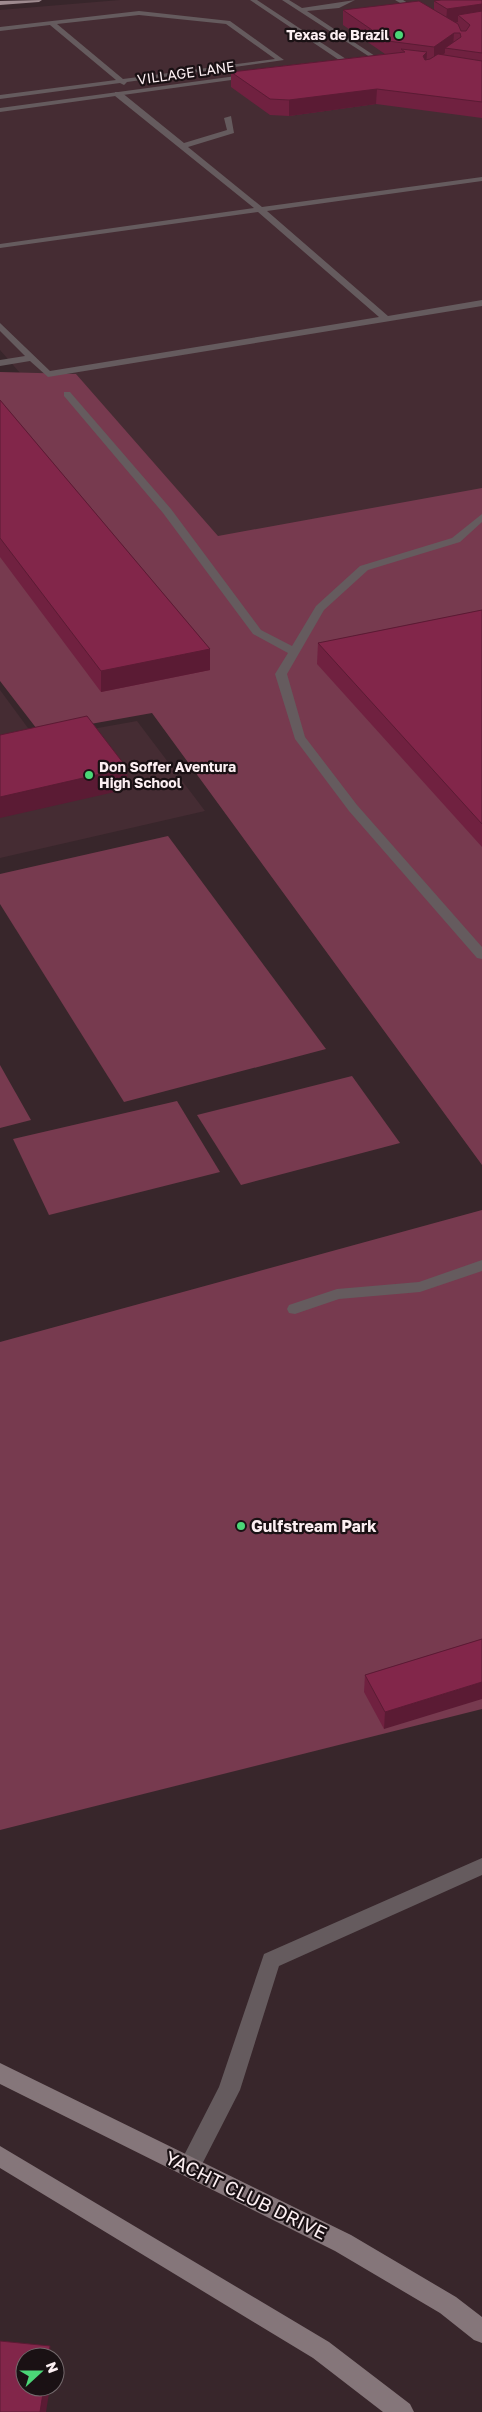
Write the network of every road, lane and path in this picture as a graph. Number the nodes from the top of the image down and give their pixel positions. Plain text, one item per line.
1 (39, 0) edge
2 (253, 0) edge
3 (285, 0) edge
4 (352, 0) edge
5 (398, 0) edge
6 (0, 3) edge
7 (301, 10) junction
8 (429, 15) edge
9 (51, 24) junction
10 (0, 29) edge
11 (375, 58) junction
12 (383, 60) edge
13 (347, 63) junction
14 (338, 64) edge
15 (366, 65) edge
16 (255, 76) edge
17 (121, 80) junction
18 (135, 92) junction
19 (118, 94) junction
20 (0, 96) edge
21 (0, 110) edge
22 (228, 118) dead end
23 (182, 146) junction
24 (482, 179) edge
25 (260, 210) junction
26 (0, 246) edge
27 (482, 303) edge
28 (386, 319) junction
29 (0, 326) edge
30 (32, 358) junction
31 (0, 363) edge
32 (67, 394) dead end
33 (482, 517) edge
34 (294, 652) junction
35 (482, 955) edge
36 (482, 1265) edge
37 (295, 1309) dead end
38 (482, 1866) edge
39 (0, 2073) edge
40 (0, 2156) edge
41 (190, 2167) junction
42 (482, 2332) edge
43 (402, 2412) edge

1 - 6 main road
2 - 13 street
3 - 7 street
4 - 7 street
5 - 8 street
7 - 11 street
9 - 10 street
9 - 17 street
9 - 17 street
11 - 12 street
11 - 13 street
13 - 14 street
13 - 15 street
16 - 18 street, VILLAGE LANE
17 - 18 street
17 - 20 street
18 - 19 street, VILLAGE LANE
19 - 21 street, VILLAGE LANE
19 - 23 street
22 - 23 street
23 - 25 street
24 - 25 street
25 - 26 street
25 - 28 street
27 - 28 street
28 - 30 street
29 - 30 street
30 - 31 street
32 - 34 street
33 - 34 street
34 - 35 street
36 - 37 street
38 - 41 street
39 - 41 street, YACHT CLUB DRIVE
40 - 43 street
41 - 42 street, YACHT CLUB DRIVE

